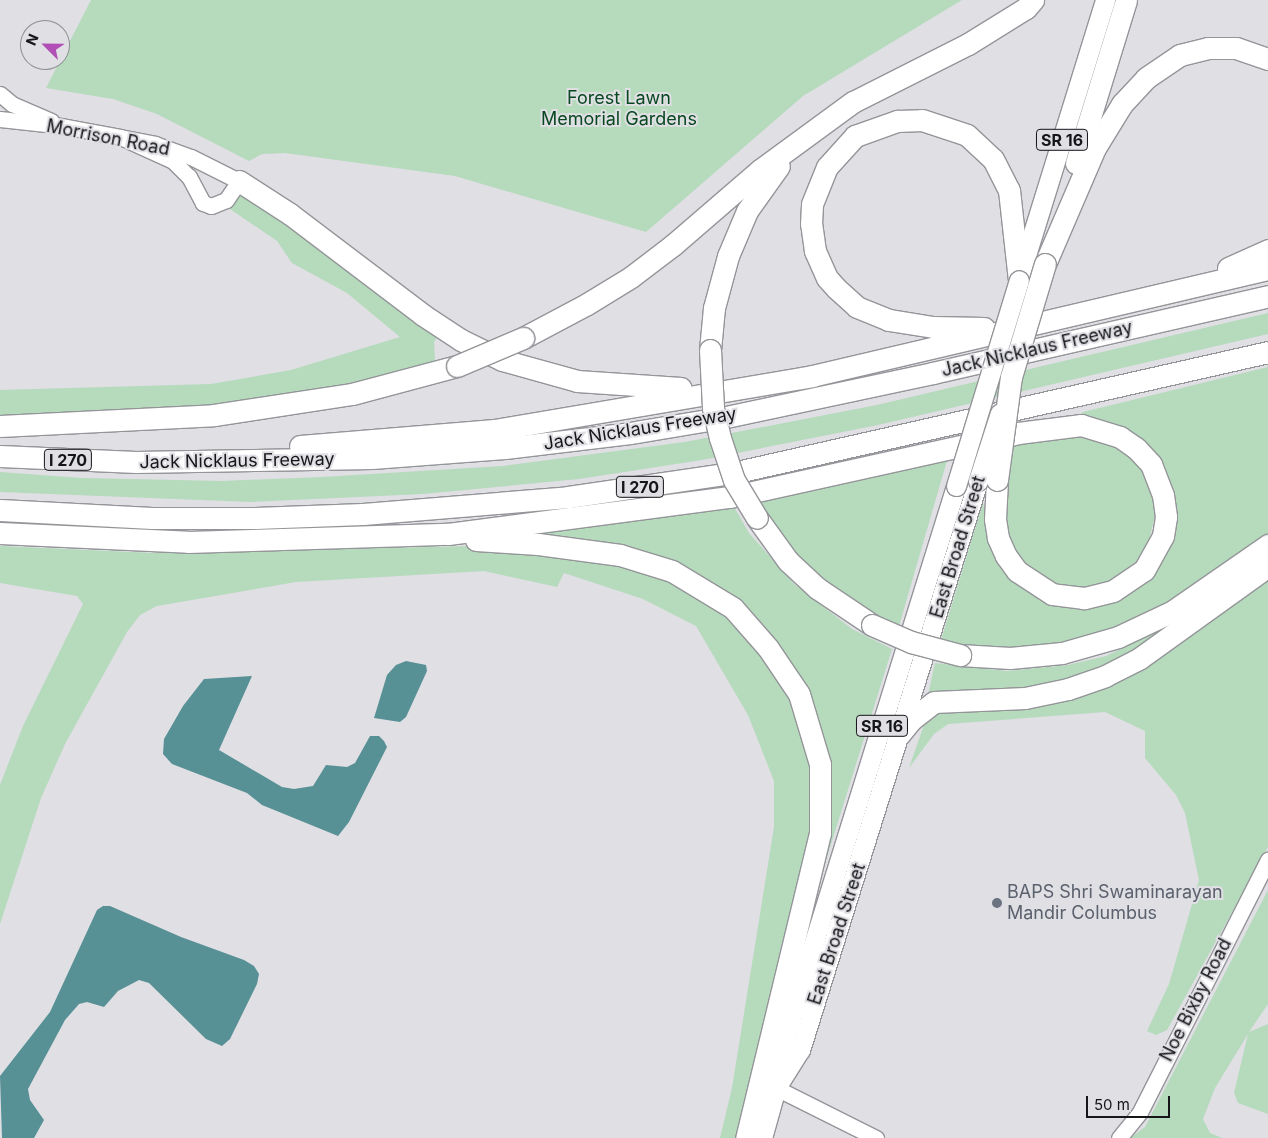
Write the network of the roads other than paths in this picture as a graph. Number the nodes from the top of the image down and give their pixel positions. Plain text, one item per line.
1 (1034, 0) edge
2 (1105, 0) edge
3 (1126, 0) edge
4 (1268, 59) edge
5 (0, 94) edge
6 (0, 118) edge
7 (820, 125) junction
8 (62, 126) junction
9 (120, 137) junction
10 (239, 181) junction
11 (1268, 250) edge
12 (1045, 264) junction
13 (1268, 269) edge
14 (1019, 280) junction
15 (1155, 295) junction
16 (1268, 296) edge
17 (1012, 329) junction
18 (1268, 352) edge
19 (746, 387) junction
20 (0, 426) edge
21 (0, 456) edge
22 (136, 462) junction
23 (988, 480) junction
24 (0, 510) edge
25 (0, 533) edge
26 (424, 536) junction
27 (1268, 545) edge
28 (1268, 566) edge
29 (899, 735) junction
30 (1268, 860) edge
31 (776, 1088) junction
32 (746, 1138) edge
33 (762, 1138) edge
34 (876, 1138) edge
35 (1120, 1138) edge

1 - 7 highway
2 - 14 main road, East Broad Street / SR 16
3 - 12 highway, SR 16
4 - 12 highway
5 - 8 street
6 - 8 street, Morrison Road
7 - 20 highway, bridge
7 - 27 highway, bridge
8 - 9 street, Morrison Road
9 - 10 street, Morrison Road
9 - 10 street
10 - 19 highway
11 - 15 highway
12 - 23 highway, SR 16, bridge
13 - 15 highway
14 - 17 highway
14 - 31 main road, East Broad Street / SR 16, bridge
15 - 17 highway
16 - 22 highway, Jack Nicklaus Freeway / I 270
17 - 19 highway
18 - 24 highway, I 270
19 - 22 highway
21 - 22 highway, Jack Nicklaus Freeway / I 270
23 - 26 highway
23 - 29 main road, East Broad Street / SR 16
25 - 26 highway
26 - 32 highway
28 - 29 highway
29 - 31 main road, East Broad Street / SR 16
30 - 35 street, Noe Bixby Road
31 - 33 main road, East Broad Street / SR 16
31 - 34 street

